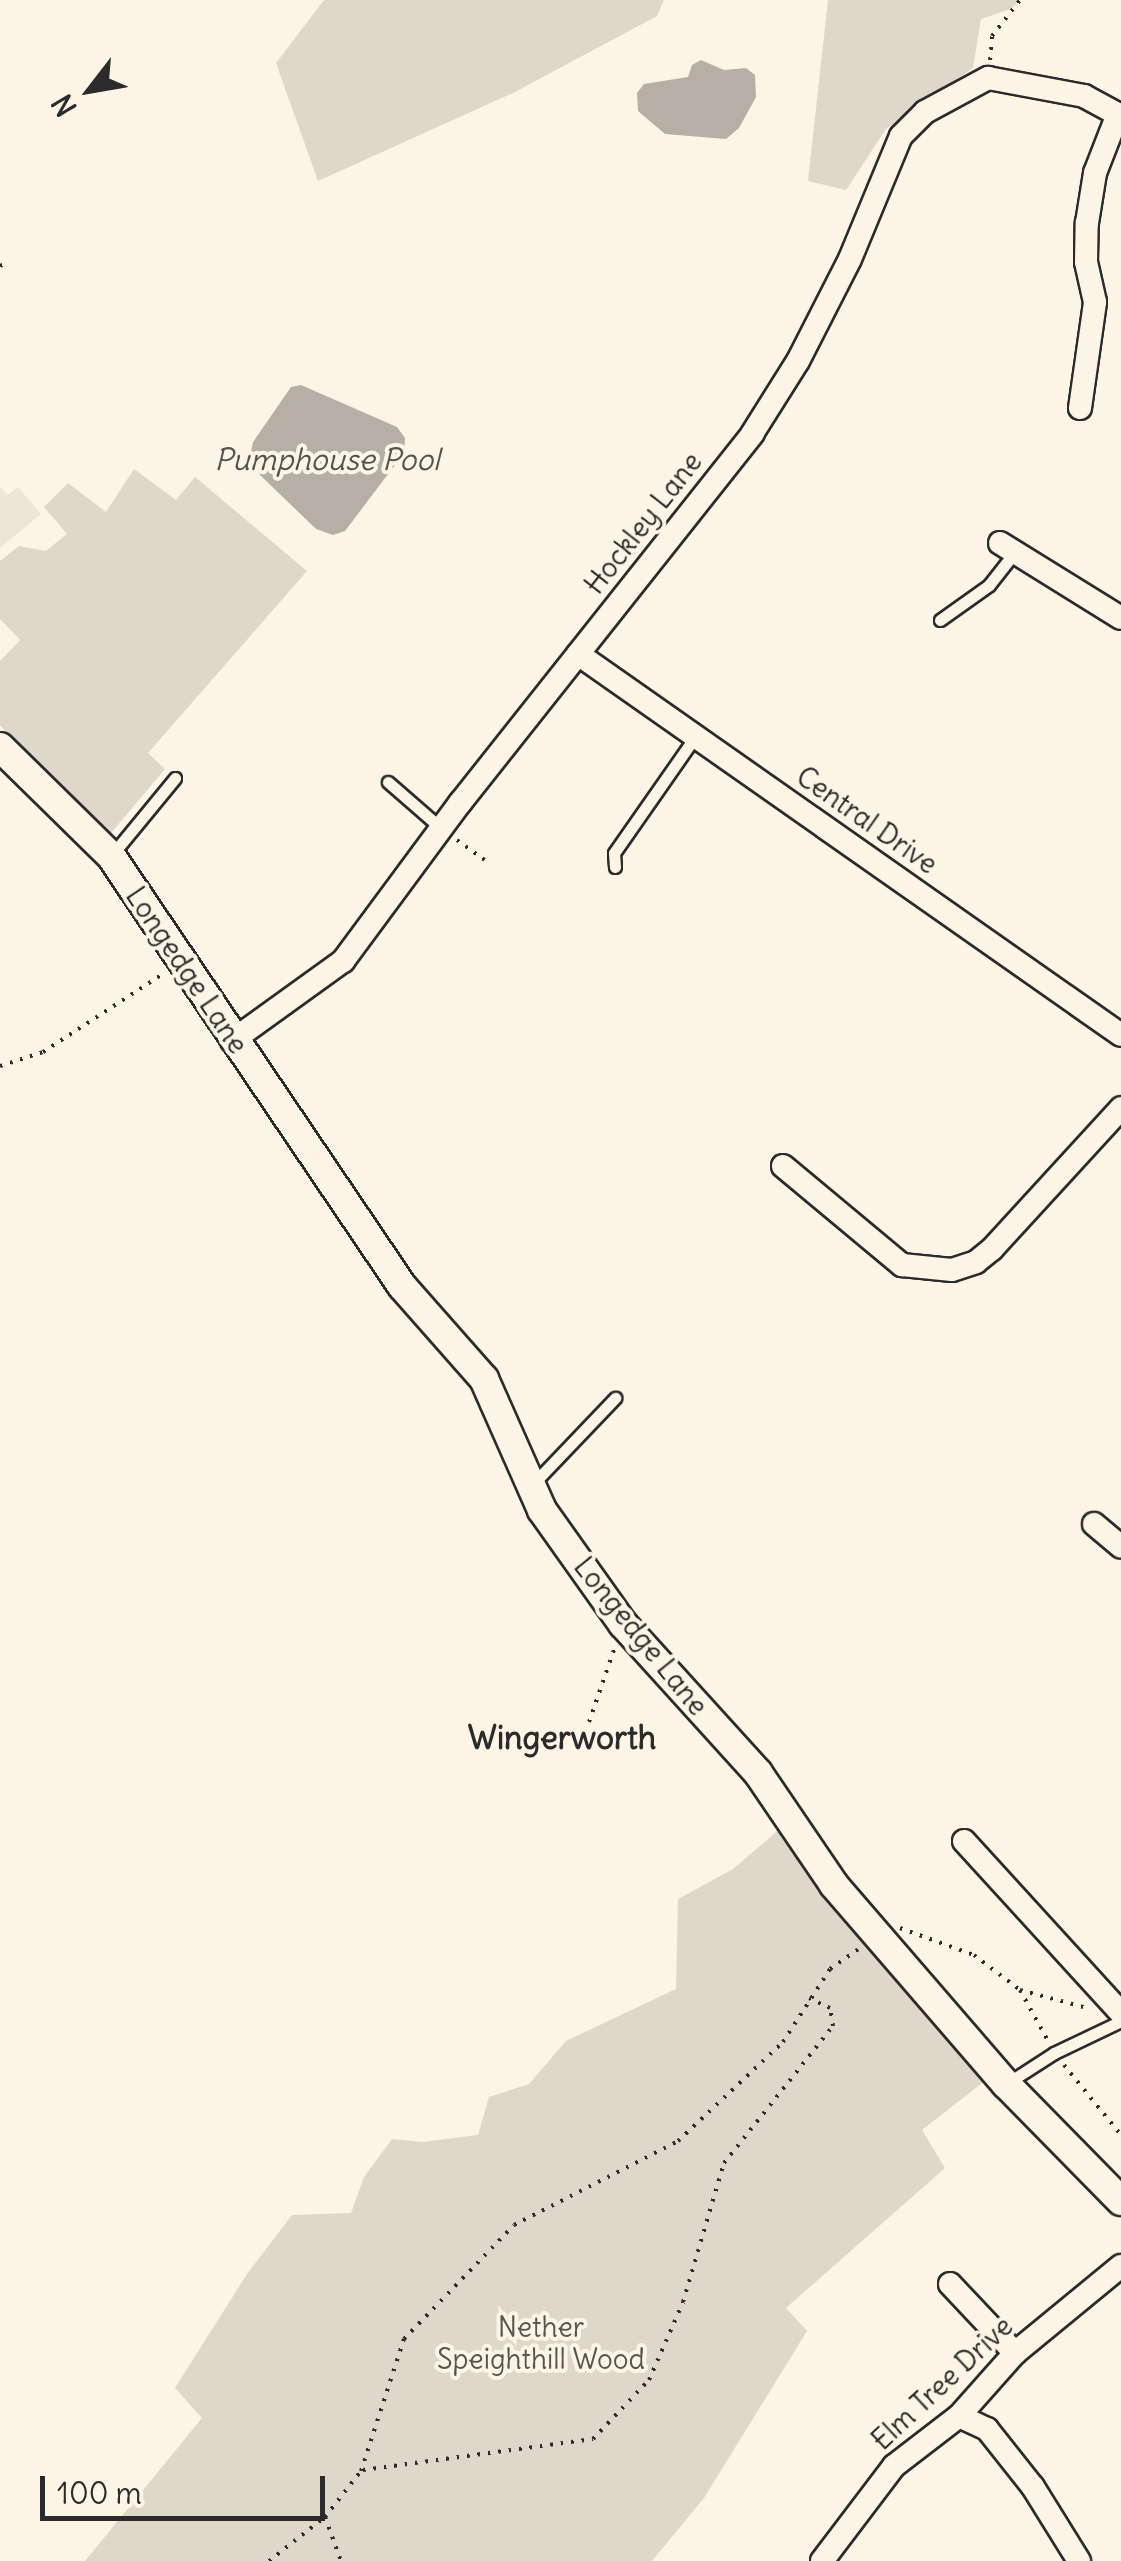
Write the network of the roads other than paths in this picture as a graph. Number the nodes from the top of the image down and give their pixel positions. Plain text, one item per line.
1 (1120, 115) edge
2 (1080, 408) dead end
3 (1008, 548) joint
4 (1121, 618) edge
5 (940, 620) dead end
6 (578, 654) junction
7 (695, 736) junction
8 (0, 748) edge
9 (175, 778) dead end
10 (388, 782) dead end
11 (441, 828) junction
12 (110, 856) junction
13 (615, 867) dead end
14 (1121, 1035) edge
15 (232, 1040) junction
16 (1121, 1108) edge
17 (783, 1166) dead end
18 (615, 1398) dead end
19 (531, 1486) junction
20 (1094, 1524) dead end
21 (1121, 1546) edge
22 (964, 1841) dead end
23 (1121, 2013) edge
24 (1121, 2021) edge
25 (1006, 2084) junction
26 (1121, 2201) edge
27 (1121, 2266) edge
28 (950, 2284) dead end
29 (1016, 2353) junction
30 (958, 2416) junction
31 (822, 2561) edge
32 (1079, 2561) edge

1 - 2 street
1 - 6 street, Hockley Lane
3 - 4 street
3 - 5 lane
6 - 7 street, Central Drive
6 - 11 street, Hockley Lane
7 - 13 lane
7 - 14 street, Central Drive
8 - 12 street, Longedge Lane
9 - 12 lane
10 - 11 lane
11 - 15 street, Hockley Lane
12 - 15 street, Longedge Lane
15 - 19 street, Longedge Lane
16 - 17 street
18 - 19 lane
19 - 25 street, Longedge Lane
20 - 21 street
22 - 23 street
24 - 25 lane
25 - 26 street, Longedge Lane
27 - 29 street, Elm Tree Drive
28 - 29 street
29 - 30 street, Elm Tree Drive
30 - 31 street, Elm Tree Drive
30 - 32 street

